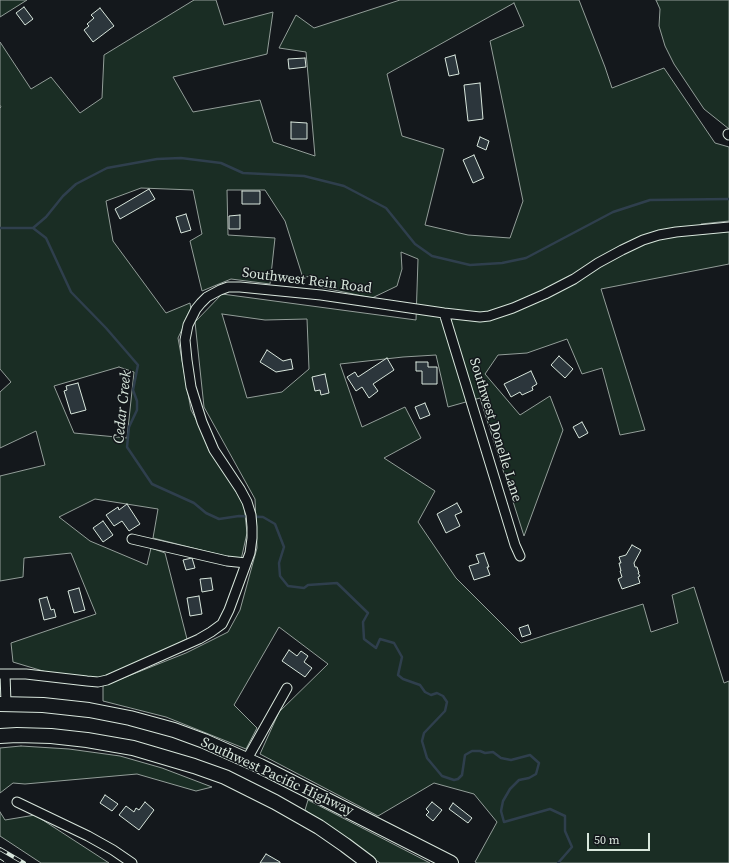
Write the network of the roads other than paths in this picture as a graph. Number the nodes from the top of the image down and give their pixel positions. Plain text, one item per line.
1 (729, 227) edge
2 (444, 313) junction
3 (132, 539) dead end
4 (520, 556) dead end
5 (246, 563) junction
6 (3, 674) edge
7 (287, 688) dead end
8 (3, 704) edge
9 (0, 736) edge
10 (247, 759) junction
11 (17, 802) dead end
12 (132, 863) edge
13 (369, 863) edge
14 (451, 863) edge

1 - 2 street, Southwest Rein Road
2 - 4 street, Southwest Donelle Lane
2 - 5 street, Southwest Rein Road
3 - 5 street
5 - 6 street, Southwest Rein Road
6 - 8 street
7 - 10 street
8 - 10 highway, Southwest Pacific Highway
9 - 13 highway, Southwest Pacific Highway
10 - 14 highway, Southwest Pacific Highway
11 - 12 street

